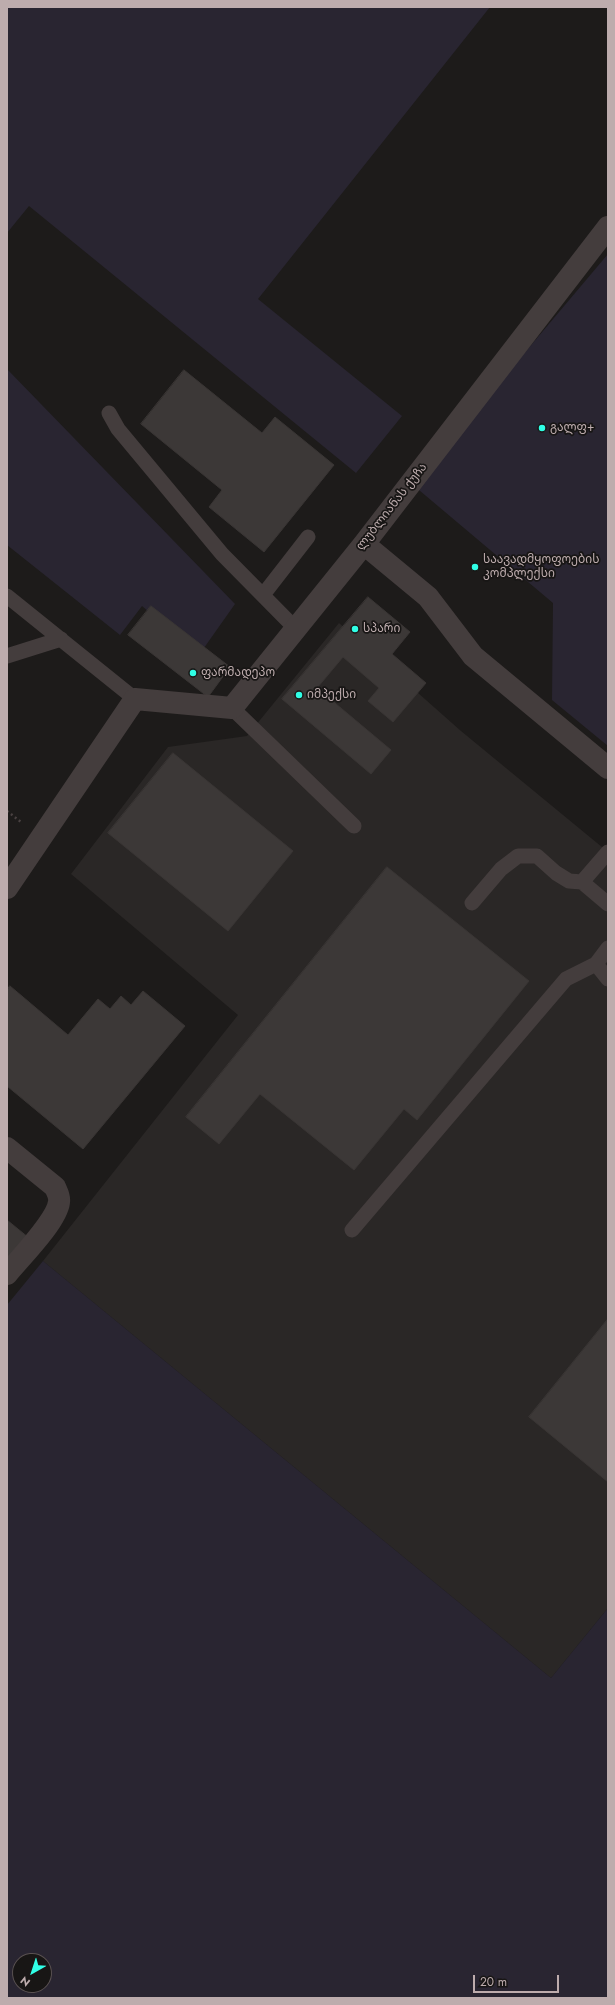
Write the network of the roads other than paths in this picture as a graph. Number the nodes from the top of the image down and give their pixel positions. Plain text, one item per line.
1 (608, 227) edge
2 (109, 413) dead end
3 (308, 537) dead end
4 (364, 544) junction
5 (263, 595) junction
6 (7, 596) edge
7 (296, 628) junction
8 (61, 639) junction
9 (7, 656) edge
10 (135, 699) junction
11 (232, 708) junction
12 (608, 768) edge
13 (354, 826) dead end
14 (608, 852) edge
15 (582, 882) junction
16 (7, 888) edge
17 (472, 903) dead end
18 (608, 904) edge
19 (608, 948) edge
20 (596, 964) junction
21 (608, 979) edge
22 (7, 1148) edge
23 (352, 1230) dead end
24 (7, 1274) edge

1 - 4 street, ლუბლიანას ქუჩა
2 - 5 lane
3 - 5 lane
4 - 7 street, ლუბლიანას ქუჩა
4 - 12 street
5 - 7 lane
6 - 8 lane
7 - 11 street, ლუბლიანას ქუჩა
8 - 9 lane
8 - 10 lane
10 - 11 street
10 - 16 street
11 - 13 lane
14 - 15 lane
15 - 17 lane
15 - 18 lane
19 - 20 lane
20 - 21 lane
20 - 23 lane
22 - 24 street

